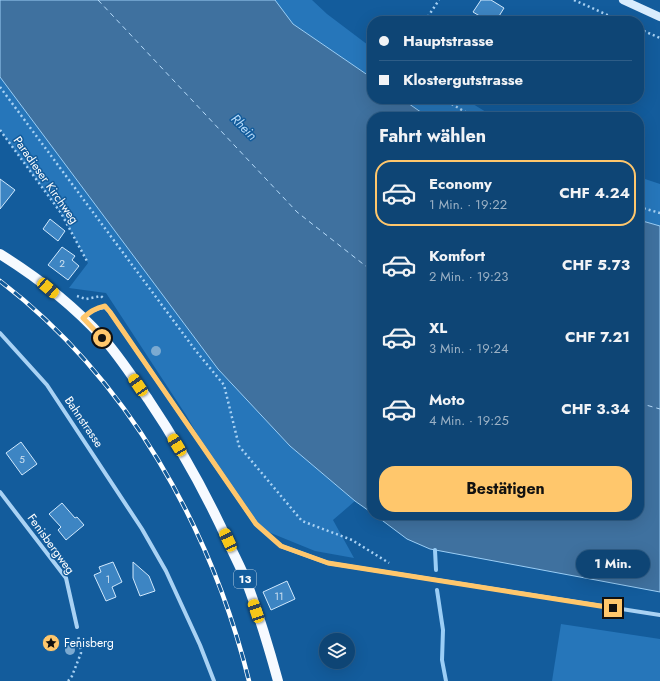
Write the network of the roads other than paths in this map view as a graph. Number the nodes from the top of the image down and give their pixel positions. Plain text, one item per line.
1 (623, 0) edge
2 (660, 17) edge
3 (0, 254) edge
4 (83, 318) junction
5 (0, 333) edge
6 (0, 492) edge
7 (660, 615) edge
8 (77, 627) road end
9 (214, 681) edge
10 (278, 681) edge

1 - 2 main road
3 - 4 main road, 13
4 - 7 street
4 - 10 main road, 13
5 - 9 street, Bahnstrasse
6 - 8 street, Fenisbergweg

